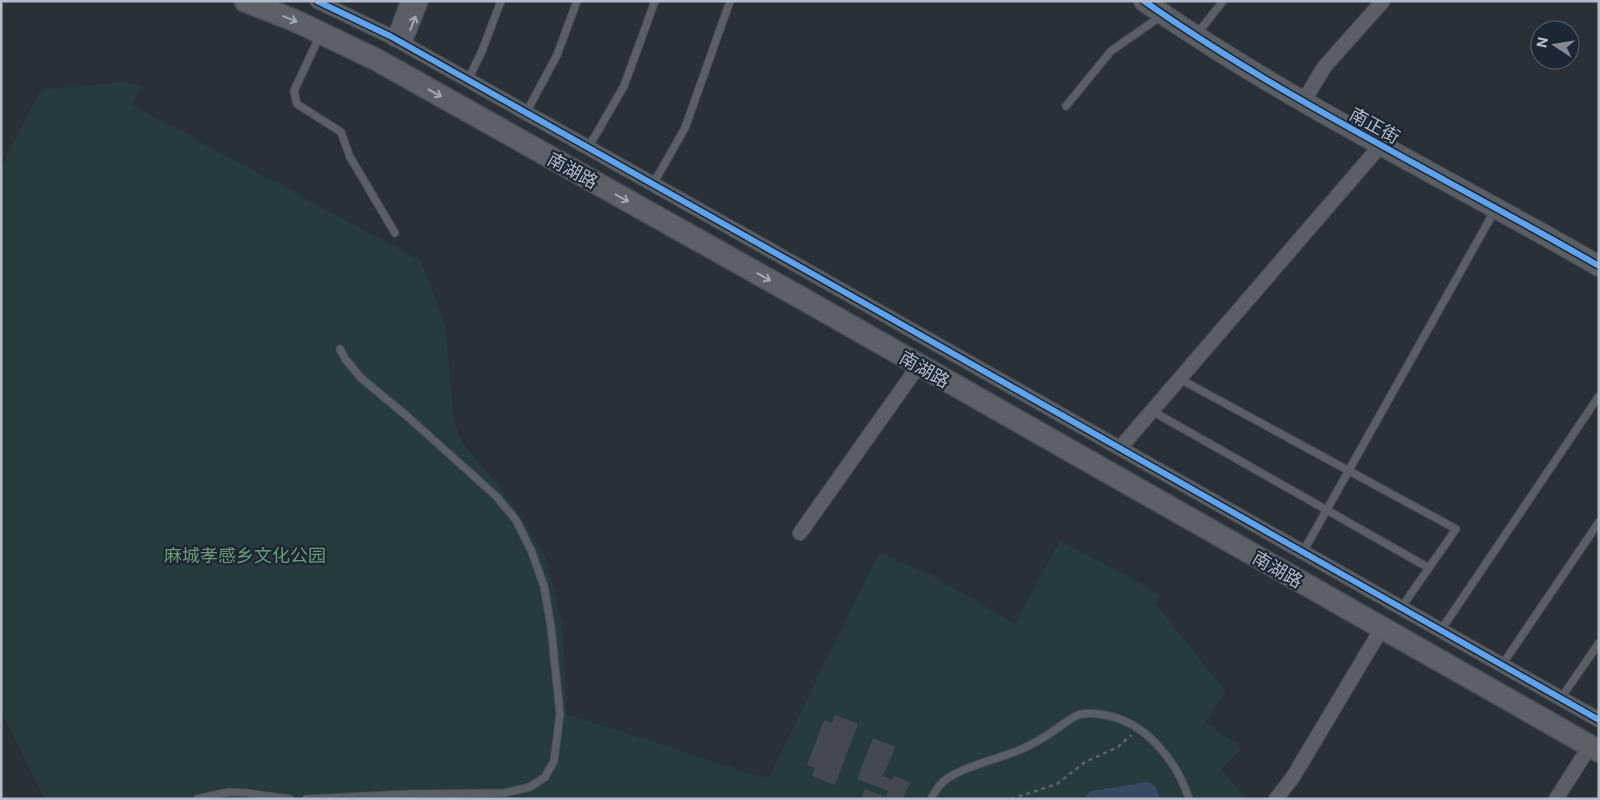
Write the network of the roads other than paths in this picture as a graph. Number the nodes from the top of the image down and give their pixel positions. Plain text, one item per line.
1 (245, 1) edge
2 (285, 1) edge
3 (317, 1) edge
4 (408, 1) edge
5 (421, 1) edge
6 (501, 1) edge
7 (577, 1) edge
8 (655, 1) edge
9 (730, 1) edge
10 (1144, 1) edge
11 (1222, 1) edge
12 (1383, 1) edge
13 (1163, 15) junction
14 (321, 32) junction
15 (1196, 36) junction
16 (399, 42) junction
17 (468, 80) junction
18 (1303, 102) junction
19 (1066, 106) dead end
20 (526, 113) junction
21 (1381, 146) junction
22 (588, 148) junction
23 (653, 184) junction
24 (1496, 209) junction
25 (394, 233) dead end
26 (1599, 266) edge
27 (340, 349) dead end
28 (919, 365) junction
29 (1180, 379) junction
30 (1599, 396) edge
31 (1152, 411) junction
32 (1120, 448) junction
33 (1349, 471) junction
34 (1327, 510) junction
35 (1599, 522) edge
36 (800, 533) dead end
37 (1303, 552) junction
38 (1429, 568) junction
39 (1402, 608) junction
40 (1382, 628) junction
41 (1441, 630) junction
42 (1599, 643) edge
43 (1502, 665) junction
44 (1561, 698) junction
45 (1599, 720) edge
46 (1596, 744) edge
47 (1280, 794) edge
48 (505, 796) edge
49 (197, 799) edge
50 (290, 799) edge
51 (306, 799) edge
52 (931, 799) edge
53 (1190, 799) edge
54 (1295, 799) edge
55 (1556, 799) edge

1 -> 14 main road, 南湖路
2 - 46 main road, 南湖路
3 - 16 street
4 - 16 street
16 -> 5 street
6 - 17 lane
7 - 20 lane
8 - 22 lane
9 - 23 lane
10 - 13 street, 南正街
11 - 15 lane
12 - 18 street
13 - 15 street, 南正街
13 - 19 lane
14 - 25 lane
14 -> 28 main road, 南湖路
15 - 18 street, 南正街
16 - 17 street
17 - 20 street
18 - 21 street, 南正街
20 - 22 street
21 - 24 street, 南正街
21 - 29 street
22 - 23 street
23 - 32 street
24 - 26 street, 南正街
24 - 33 lane
27 - 48 lane
28 - 36 street
28 - 40 main road, 南湖路
29 - 31 street
29 - 33 lane
30 - 41 lane
31 - 32 street
31 - 34 lane
32 - 37 street
33 - 34 lane
33 - 38 lane
34 - 37 lane
34 - 38 lane
35 - 43 lane
37 - 39 street
38 - 39 lane
39 - 41 street
40 - 46 main road, 南湖路
40 - 47 street
41 - 43 street
42 - 44 lane
43 - 44 street
44 - 45 street
46 - 55 street
47 - 54 street
48 - 51 lane
49 - 50 lane
52 - 53 lane

